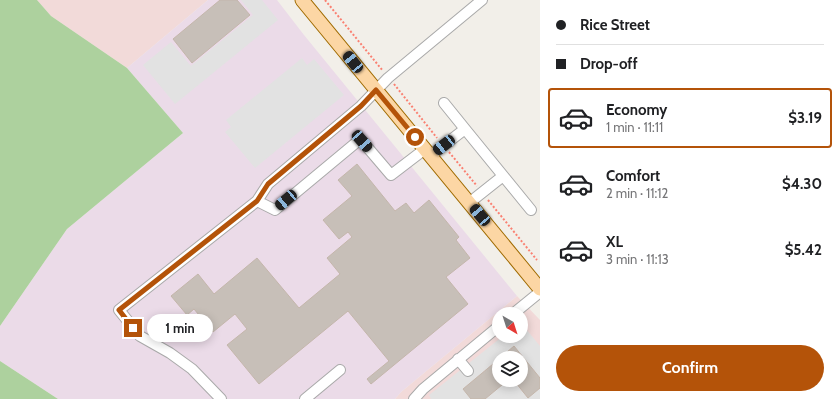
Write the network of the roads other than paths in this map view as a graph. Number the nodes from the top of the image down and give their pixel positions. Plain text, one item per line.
1 (302, 0) edge
2 (482, 0) edge
3 (376, 90) junction
4 (444, 103) dead end
5 (465, 129) junction
6 (428, 152) junction
7 (503, 176) junction
8 (257, 201) junction
9 (469, 203) junction
10 (531, 210) dead end
11 (540, 290) edge
12 (521, 307) edge
13 (492, 332) edge
14 (458, 360) junction
15 (340, 370) dead end
16 (468, 371) dead end
17 (221, 399) edge
18 (305, 399) edge
19 (414, 399) edge

1 - 3 main road
2 - 3 lane
3 - 6 main road
3 - 8 lane
4 - 5 lane
5 - 6 lane
5 - 7 lane
6 - 8 lane
6 - 9 main road
7 - 9 lane
7 - 10 lane
8 - 17 lane
9 - 11 main road
11 - 12 lane
13 - 14 lane
14 - 16 lane
14 - 19 lane
15 - 18 lane

